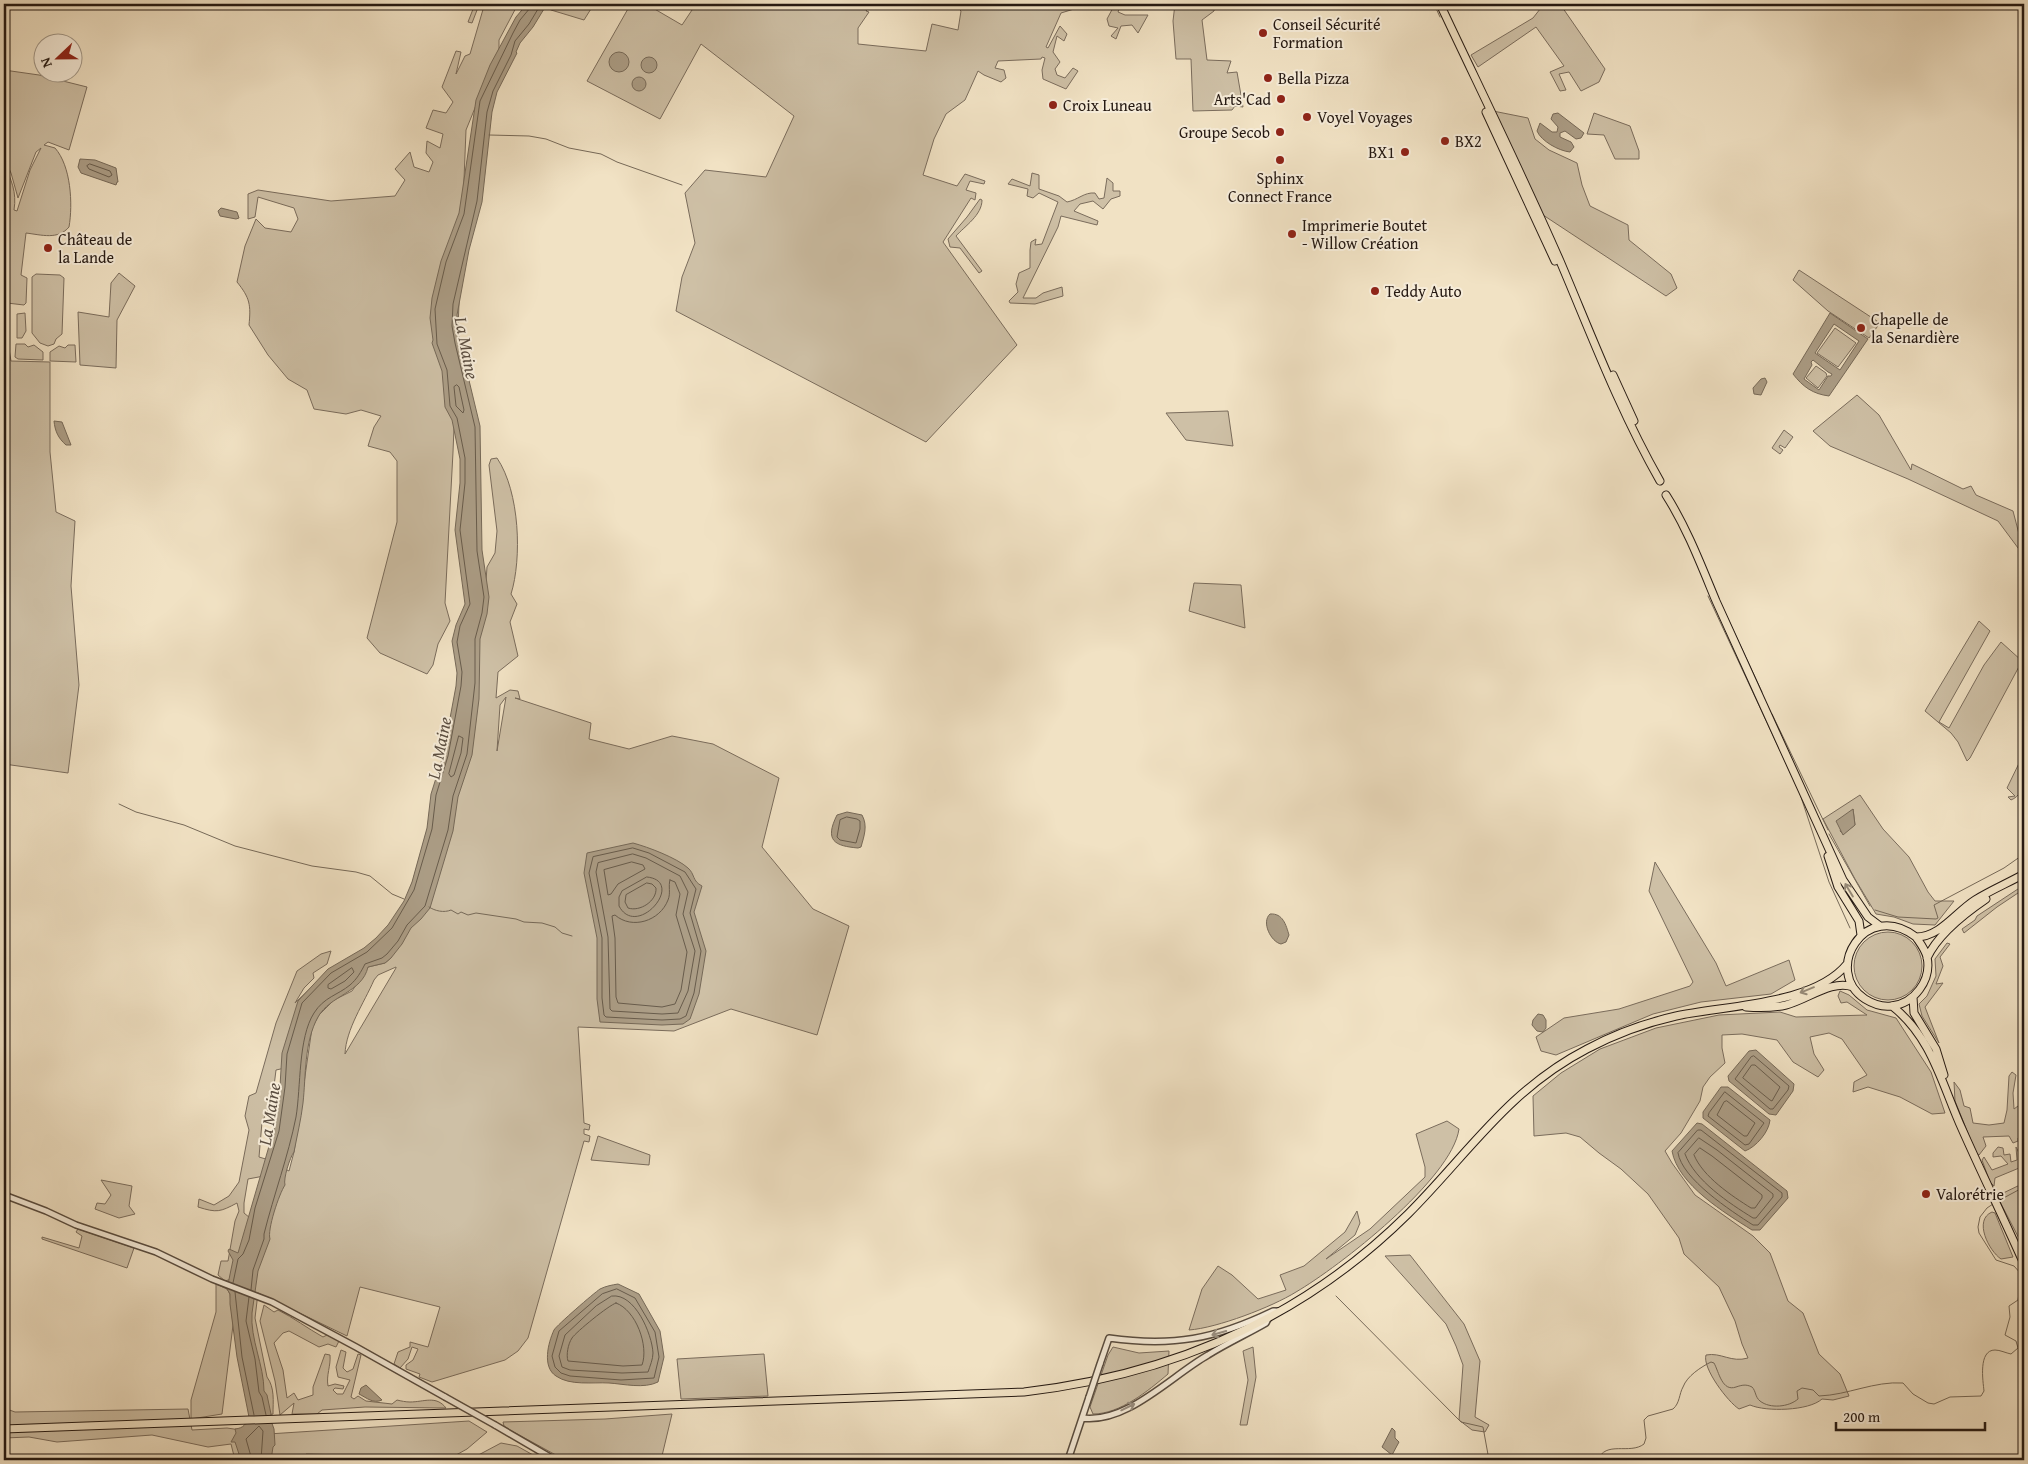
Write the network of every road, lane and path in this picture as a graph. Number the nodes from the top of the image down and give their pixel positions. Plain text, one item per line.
1 (1442, 7) edge
2 (1819, 824) junction
3 (2024, 874) edge
4 (2013, 881) junction
5 (1880, 926) junction
6 (1861, 935) junction
7 (1916, 937) junction
8 (1927, 958) junction
9 (1847, 964) junction
10 (1853, 987) junction
11 (1913, 997) junction
12 (1892, 1006) junction
13 (1721, 1008) junction
14 (1949, 1095) junction
15 (4, 1195) edge
16 (2024, 1264) edge
17 (1281, 1310) junction
18 (1270, 1317) junction
19 (1082, 1418) junction
20 (4, 1429) edge
21 (555, 1460) edge
22 (1068, 1460) edge

1 - 2 main road
5 -> 2 main road
2 - 6 main road
3 - 4 main road
4 - 7 main road
4 - 8 main road
5 - 6 main road
5 - 7 main road
6 - 9 main road
7 - 8 main road
8 - 11 main road
9 - 10 main road
9 -> 13 main road
10 - 12 main road
10 - 13 main road
11 - 12 main road
11 - 14 main road
12 - 14 main road
13 - 17 main road
14 - 16 main road
15 - 21 street, bridge
17 - 18 main road
17 -> 19 street, bridge
19 -> 18 street
18 - 20 main road
19 - 22 street

